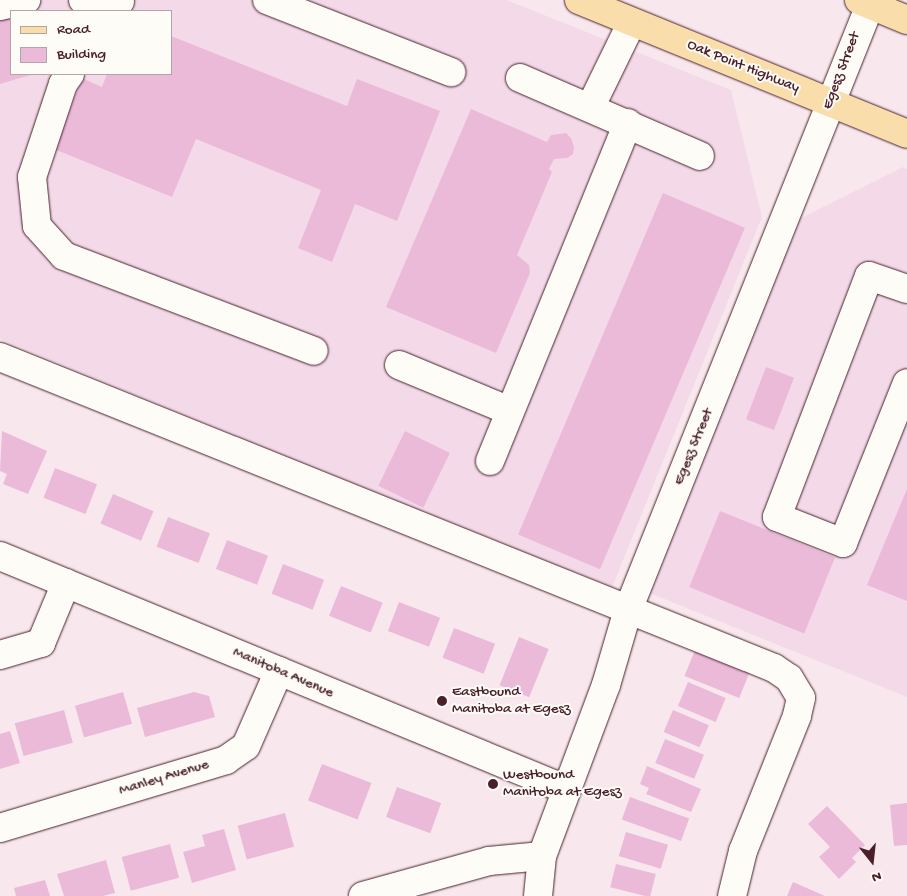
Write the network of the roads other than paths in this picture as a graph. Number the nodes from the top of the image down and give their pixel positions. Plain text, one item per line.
1 (26, 0) edge
2 (83, 0) edge
3 (267, 0) edge
4 (579, 0) edge
5 (866, 1) edge
6 (118, 4) edge
7 (0, 6) edge
8 (907, 20) edge
9 (632, 22) junction
10 (450, 72) dead end
11 (69, 75) edge
12 (520, 78) dead end
13 (829, 103) junction
14 (591, 106) junction
15 (628, 123) junction
16 (907, 134) edge
17 (700, 156) dead end
18 (907, 289) edge
19 (314, 351) dead end
20 (0, 357) edge
21 (399, 364) dead end
22 (907, 383) edge
23 (510, 411) junction
24 (490, 461) dead end
25 (0, 556) edge
26 (66, 583) junction
27 (628, 610) junction
28 (0, 655) edge
29 (279, 671) junction
30 (566, 789) junction
31 (0, 828) edge
32 (542, 856) junction
33 (363, 896) edge
34 (538, 896) edge
35 (732, 896) edge

1 - 7 street
2 - 6 street
3 - 10 street
4 - 9 main road, Oak Point Highway
5 - 8 main road
5 - 13 street, Egesz Street
9 - 13 main road, Oak Point Highway
9 - 14 street
11 - 19 street
12 - 14 street
13 - 16 main road, Oak Point Highway
13 - 27 street, Egesz Street
14 - 15 street
15 - 17 street
15 - 23 street
18 - 22 street
20 - 27 street
21 - 23 street
23 - 24 street
25 - 26 street, Manitoba Avenue
26 - 28 street
26 - 29 street, Manitoba Avenue
27 - 30 street, Egesz Street
27 - 35 street
29 - 30 street, Manitoba Avenue
29 - 31 street, Manley Avenue
30 - 32 street, Egesz Street
32 - 33 street
32 - 34 street, Egesz Street

